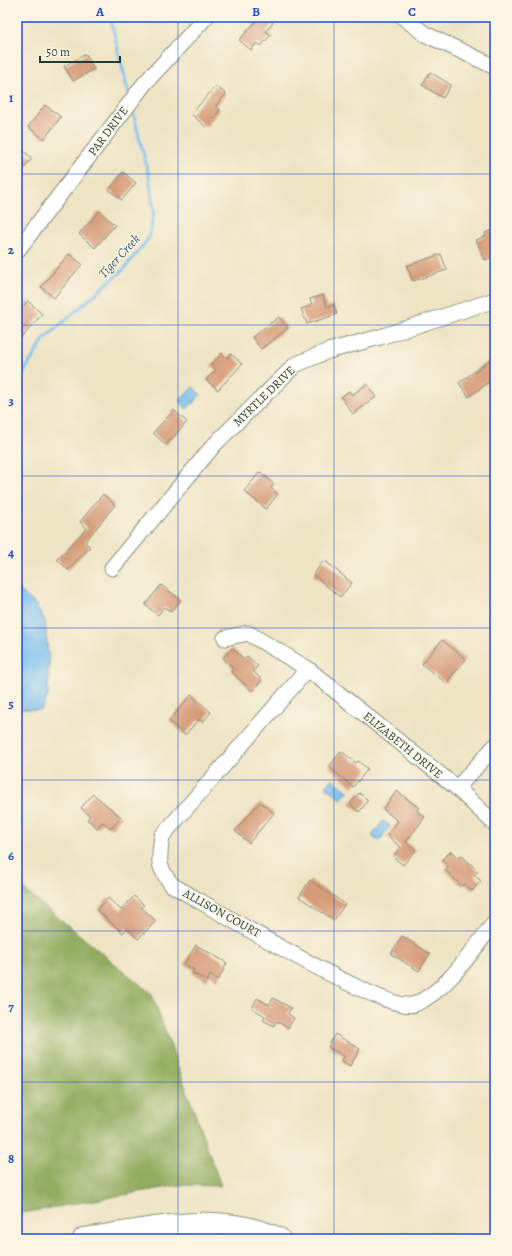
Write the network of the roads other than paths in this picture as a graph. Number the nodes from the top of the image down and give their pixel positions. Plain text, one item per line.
1 (206, 17) edge
2 (403, 17) edge
3 (495, 67) edge
4 (17, 251) edge
5 (495, 300) edge
6 (112, 568) dead end
7 (225, 638) dead end
8 (308, 669) junction
9 (495, 746) edge
10 (457, 788) junction
11 (495, 824) edge
12 (495, 922) edge
13 (84, 1239) edge
14 (279, 1239) edge

1 - 4 street, PAR DRIVE
2 - 3 street
5 - 6 street, MYRTLE DRIVE
7 - 8 street, ELIZABETH DRIVE
8 - 10 street, ELIZABETH DRIVE
8 - 12 street, ALLISON COURT
9 - 10 street
10 - 11 street, ELIZABETH DRIVE
13 - 14 highway

